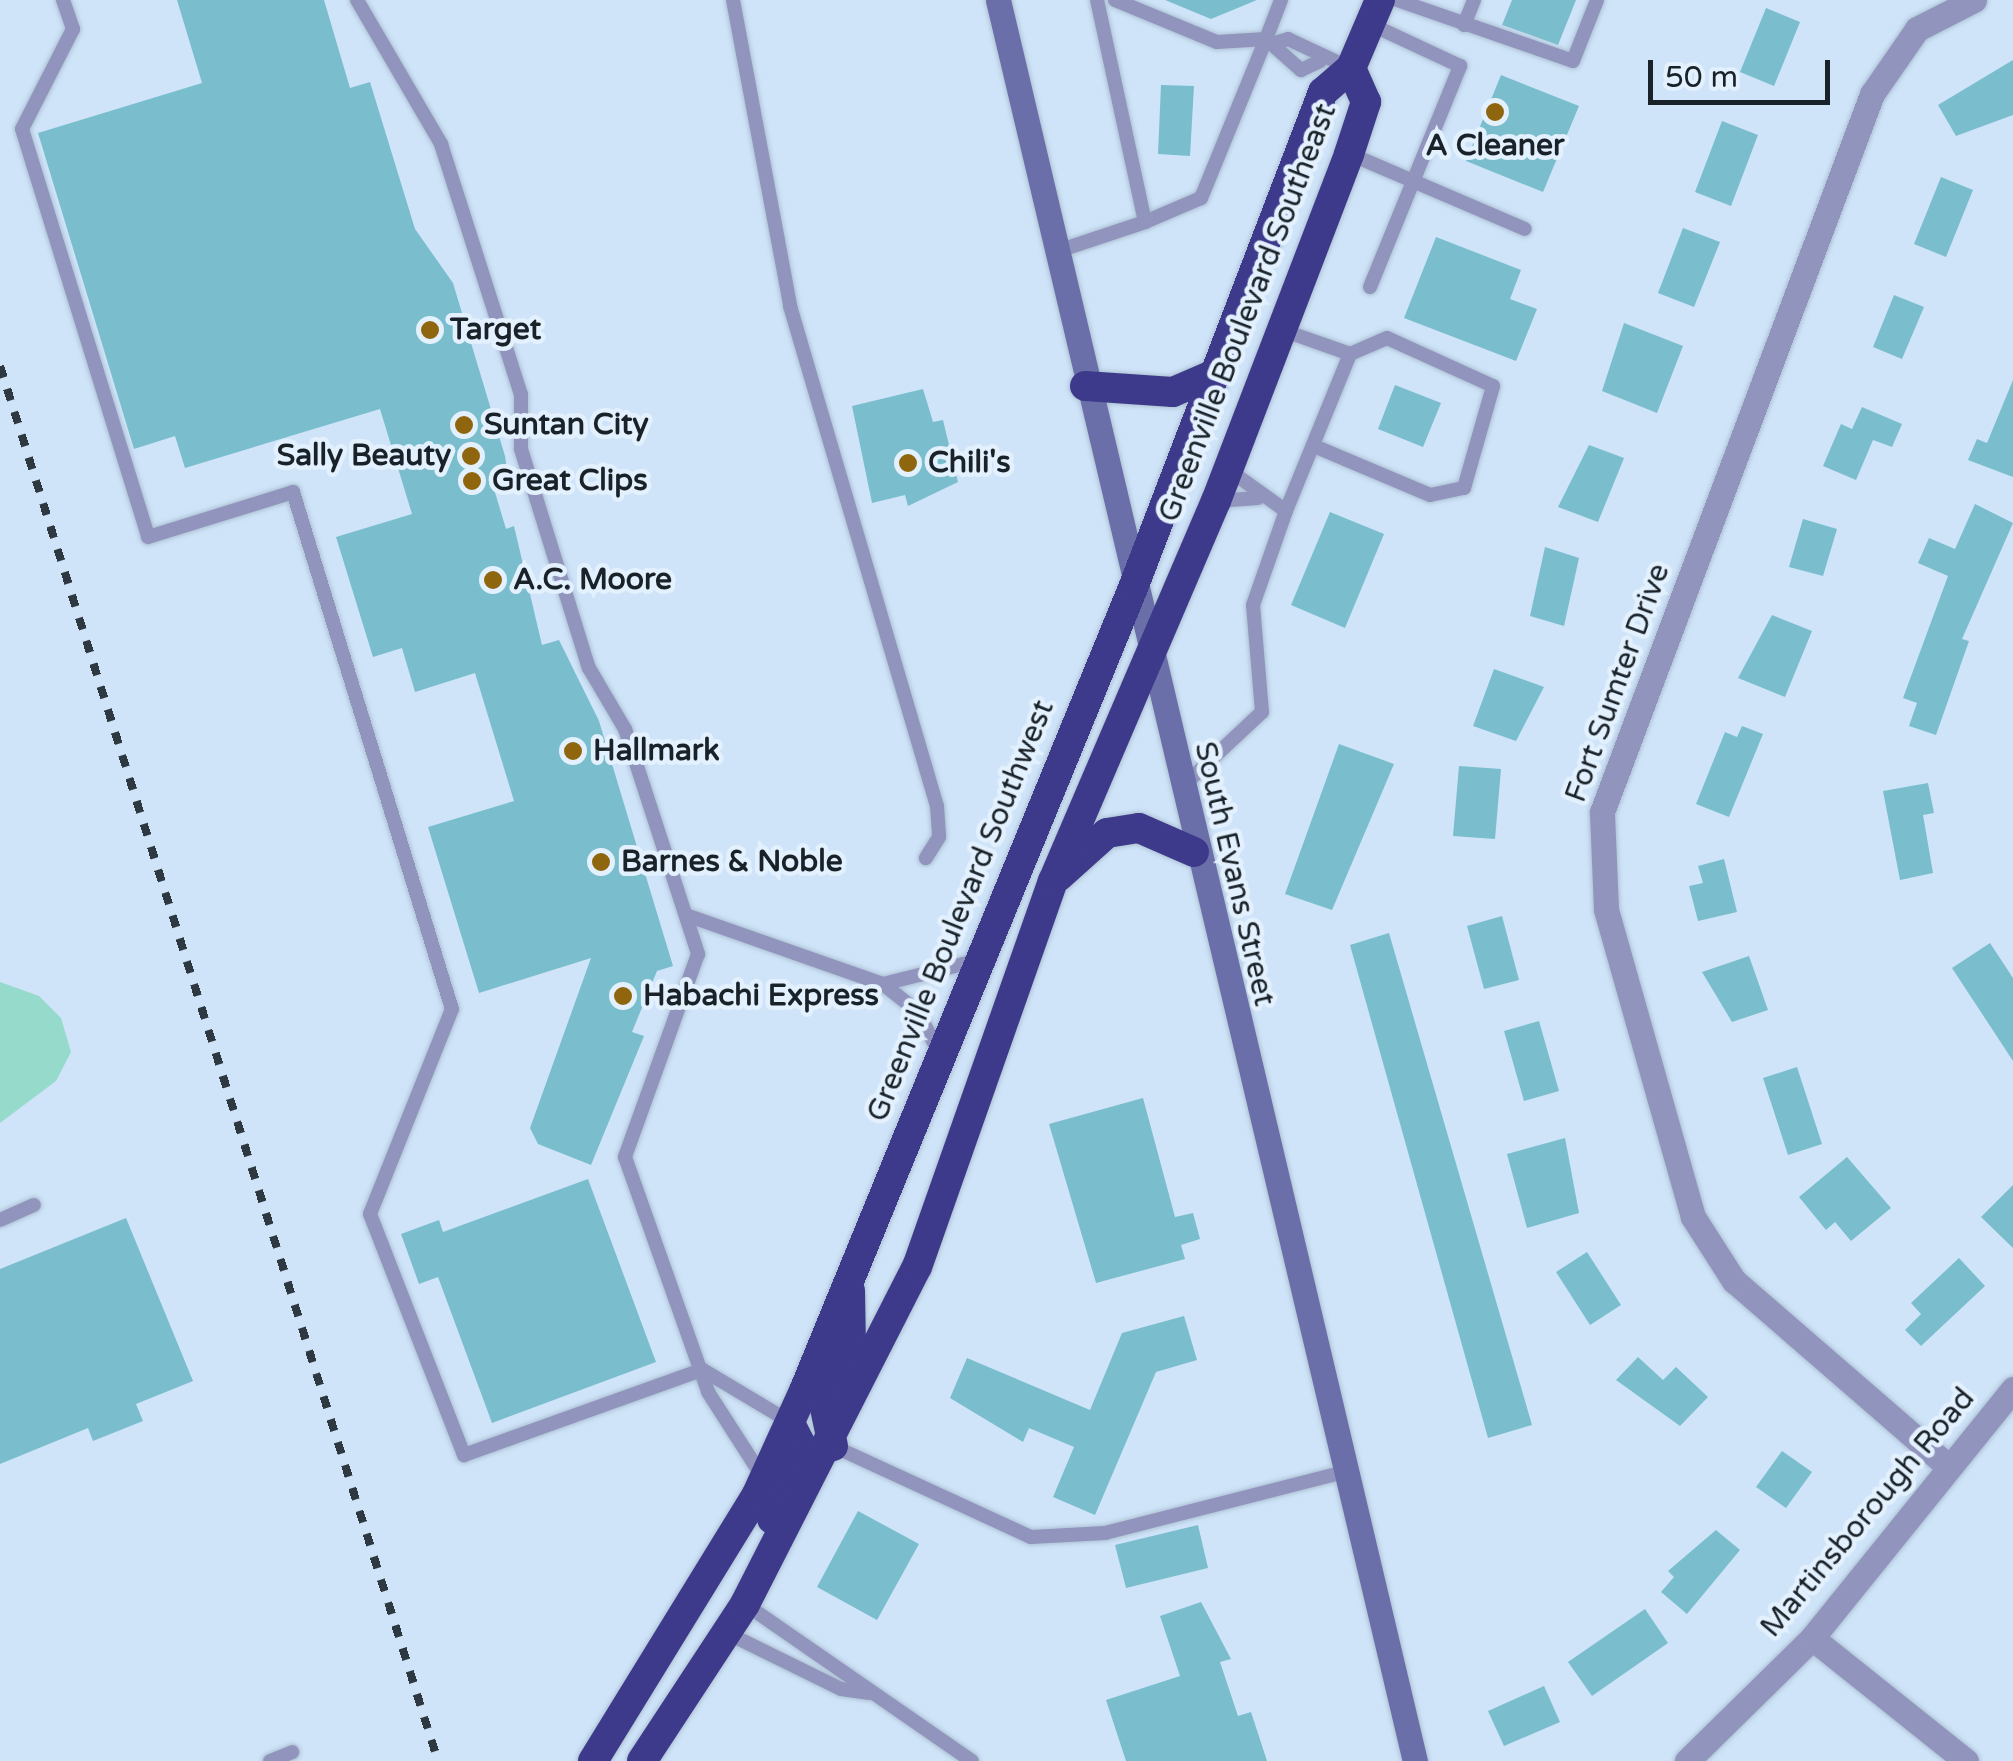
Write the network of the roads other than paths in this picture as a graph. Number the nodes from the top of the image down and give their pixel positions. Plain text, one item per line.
1 (64, 0) edge
2 (358, 0) edge
3 (733, 0) edge
4 (998, 0) edge
5 (1097, 0) edge
6 (1116, 0) edge
7 (1281, 0) edge
8 (1397, 0) edge
9 (1474, 0) edge
10 (1596, 0) edge
11 (1974, 0) edge
12 (1375, 12) edge
13 (1464, 25) junction
14 (1271, 41) junction
15 (1350, 68) junction
16 (1349, 154) junction
17 (1413, 182) junction
18 (1144, 222) junction
19 (1525, 229) dead end
20 (1055, 252) junction
21 (1370, 287) dead end
22 (1282, 330) junction
23 (1350, 354) junction
24 (1215, 374) junction
25 (1085, 386) junction
26 (1314, 446) junction
27 (1228, 470) junction
28 (1258, 498) junction
29 (1216, 500) junction
30 (1286, 511) junction
31 (1133, 588) junction
32 (1149, 651) junction
33 (1179, 790) junction
34 (1194, 852) junction
35 (926, 858) dead end
36 (1053, 881) junction
37 (686, 915) junction
38 (981, 959) junction
39 (884, 984) junction
40 (942, 1058) junction
41 (34, 1205) dead end
42 (0, 1220) edge
43 (850, 1278) junction
44 (702, 1370) junction
45 (2013, 1389) edge
46 (790, 1422) junction
47 (833, 1446) junction
48 (1948, 1467) junction
49 (1344, 1472) junction
50 (763, 1480) junction
51 (752, 1592) junction
52 (727, 1634) junction
53 (1812, 1638) junction
54 (870, 1692) junction
55 (292, 1752) dead end
56 (966, 1759) edge
57 (270, 1761) edge
58 (593, 1761) edge
59 (642, 1761) edge
60 (1415, 1761) edge
61 (1687, 1761) edge
62 (1966, 1761) edge

1 - 44 lane
2 - 37 lane
3 - 35 lane
4 - 20 main road, South Evans Street
5 - 18 lane
6 - 14 lane
7 - 14 lane
8 - 13 lane
9 - 13 lane
10 - 13 lane
11 - 48 street, Fort Sumter Drive
12 - 15 highway, Greenville Boulevard Southeast
12 - 17 lane
14 - 15 lane
14 - 18 lane
15 - 16 highway, Greenville Boulevard Southeast
15 - 24 highway, Greenville Boulevard Southwest
16 - 17 lane
16 - 22 highway, Greenville Boulevard Southeast
17 - 19 lane
17 - 21 lane
18 - 20 lane
20 - 25 main road, South Evans Street
22 - 23 lane
22 - 27 highway, Greenville Boulevard Southeast
23 - 26 lane
23 - 26 lane
24 - 25 highway
24 - 31 highway, Greenville Boulevard Southwest
25 - 31 main road, South Evans Street
26 - 30 lane
27 - 28 lane
27 - 29 highway, Greenville Boulevard Southeast
28 - 29 lane
28 - 30 lane
29 - 32 highway, Greenville Boulevard Southeast
30 - 33 lane
31 - 32 main road, South Evans Street
31 - 38 highway, Greenville Boulevard Southwest
32 - 33 main road, South Evans Street
32 - 36 highway
33 - 34 main road, South Evans Street
34 - 36 highway
34 - 49 main road, South Evans Street
36 - 47 highway
37 - 39 lane
37 - 44 lane
38 - 39 lane
38 - 40 highway, Greenville Boulevard Southwest
39 - 40 lane
40 - 43 highway, Greenville Boulevard Southwest
41 - 42 lane
43 - 46 highway, Greenville Boulevard Southwest
43 - 47 highway
44 - 46 lane
44 - 50 lane
45 - 48 street, Martinsborough Road
46 - 50 highway, Greenville Boulevard Southwest
46 - 51 highway
47 - 49 lane
47 - 51 highway
48 - 53 street, Martinsborough Road
49 - 60 main road, South Evans Street
50 - 58 highway, Greenville Boulevard Southwest
51 - 52 highway
51 - 54 lane
52 - 54 lane
52 - 59 highway
53 - 61 street, Martinsborough Road
53 - 62 street
54 - 56 lane
55 - 57 lane

